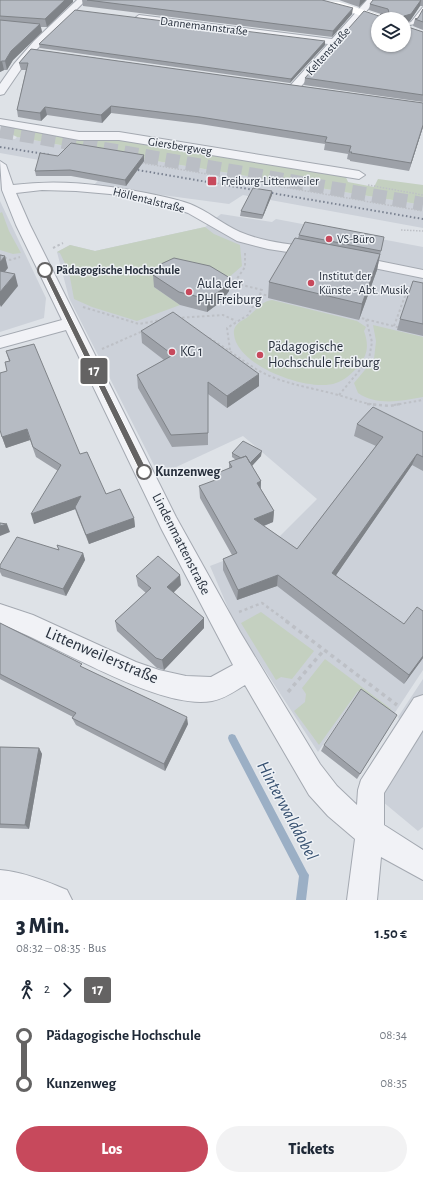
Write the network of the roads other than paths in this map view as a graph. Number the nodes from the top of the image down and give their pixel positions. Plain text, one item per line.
1 (82, 0) edge
2 (312, 0) edge
3 (372, 0) edge
4 (423, 8) edge
5 (72, 9) junction
6 (88, 11) edge
7 (362, 12) junction
8 (371, 15) edge
9 (127, 16) edge
10 (411, 24) edge
11 (411, 29) edge
12 (417, 32) edge
13 (336, 42) junction
14 (29, 51) junction
15 (44, 53) edge
16 (0, 69) edge
17 (13, 70) junction
18 (308, 91) edge
19 (0, 92) edge
20 (0, 122) edge
21 (0, 165) edge
22 (359, 175) road end
23 (8, 190) junction
24 (325, 255) edge
25 (340, 258) edge
26 (419, 273) edge
27 (71, 323) junction
28 (0, 343) edge
29 (0, 614) edge
30 (248, 669) junction
31 (419, 713) edge
32 (370, 833) junction
33 (423, 866) edge
34 (0, 885) edge
35 (57, 900) edge
36 (362, 900) edge

1 - 5 street
2 - 7 street
3 - 7 street, Keltenstraße
4 - 10 lane
5 - 6 street
5 - 14 street
7 - 8 street
7 - 13 street, Keltenstraße
9 - 13 street, Dannemannstraße
11 - 12 street
13 - 18 street, Keltenstraße
14 - 15 street
14 - 17 street
16 - 17 street
17 - 19 street
20 - 22 street, Giersbergweg
21 - 23 street, Lindenmattenstraße
23 - 24 street, Höllentalstraße
23 - 27 street, Lindenmattenstraße
25 - 26 street
27 - 28 street
27 - 30 street, Lindenmattenstraße
29 - 30 street, Littenweilerstraße
30 - 32 street, Lindenmattenstraße
31 - 32 street
32 - 33 street, Lindenmattenstraße
32 - 36 street
34 - 35 street

